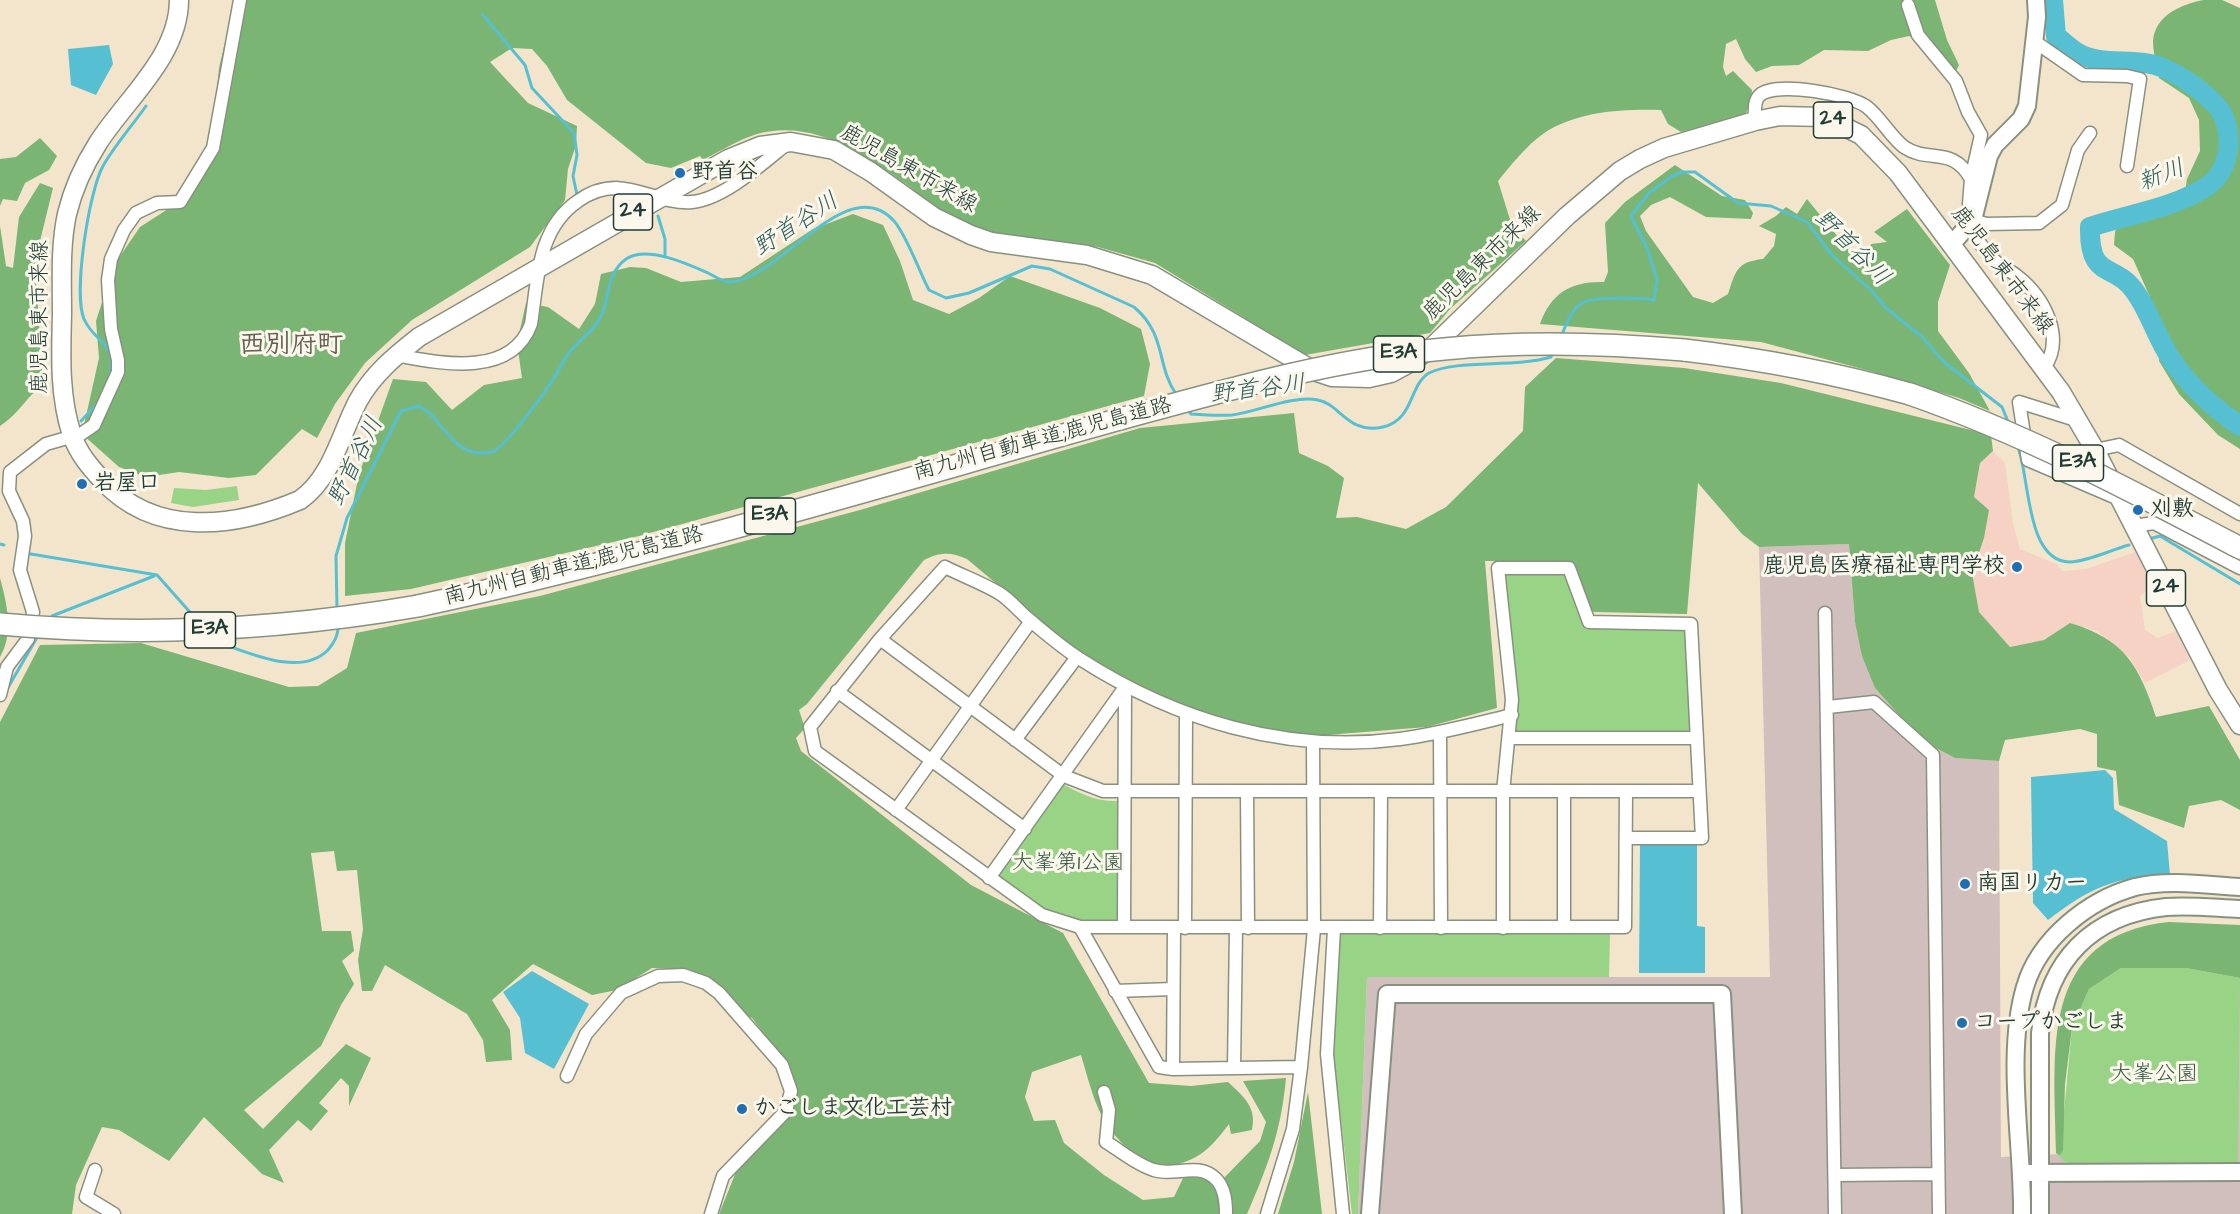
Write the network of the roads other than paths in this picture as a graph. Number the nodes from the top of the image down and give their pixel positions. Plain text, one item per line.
1 (179, 0) edge
2 (240, 0) edge
3 (2036, 0) edge
4 (1908, 5) dead end
5 (2034, 40) junction
6 (1755, 121) junction
7 (2090, 133) dead end
8 (790, 142) junction
9 (2127, 166) dead end
10 (1971, 179) junction
11 (657, 198) junction
12 (1972, 219) junction
13 (1952, 245) junction
14 (539, 267) junction
15 (395, 356) junction
16 (2044, 368) junction
17 (2079, 421) junction
18 (72, 436) junction
19 (2095, 450) junction
20 (2119, 500) junction
21 (2240, 514) edge
22 (2134, 526) junction
23 (2240, 548) edge
24 (2240, 568) edge
25 (1825, 612) dead end
26 (1031, 621) junction
27 (0, 624) edge
28 (880, 639) junction
29 (1077, 657) junction
30 (1125, 687) junction
31 (837, 691) junction
32 (0, 695) edge
33 (970, 706) junction
34 (1828, 707) junction
35 (1186, 714) junction
36 (1512, 715) junction
37 (2240, 725) edge
38 (1440, 733) junction
39 (1509, 738) junction
40 (1696, 738) junction
41 (1015, 740) junction
42 (1313, 742) junction
43 (931, 760) junction
44 (1064, 776) junction
45 (1564, 791) junction
46 (1699, 791) junction
47 (1124, 792) junction
48 (1186, 792) junction
49 (1247, 792) junction
50 (1314, 792) junction
51 (1381, 792) junction
52 (1442, 792) junction
53 (1503, 792) junction
54 (1626, 792) junction
55 (896, 810) junction
56 (1025, 829) junction
57 (1626, 838) junction
58 (989, 878) junction
59 (2240, 887) edge
60 (2240, 909) edge
61 (1080, 927) junction
62 (1124, 927) junction
63 (1564, 927) junction
64 (1179, 928) junction
65 (1242, 928) junction
66 (1334, 928) junction
67 (1380, 928) junction
68 (1441, 928) junction
69 (1503, 928) junction
70 (1314, 929) junction
71 (1173, 989) junction
72 (1115, 991) junction
73 (1301, 1067) junction
74 (1234, 1068) junction
75 (1173, 1069) junction
76 (567, 1076) dead end
77 (1104, 1092) dead end
78 (95, 1170) dead end
79 (2240, 1172) edge
80 (2022, 1173) junction
81 (2041, 1173) junction
82 (1938, 1174) junction
83 (1834, 1175) junction
84 (114, 1214) edge
85 (711, 1214) edge
86 (1226, 1214) edge
87 (1268, 1214) edge
88 (1343, 1214) edge
89 (1370, 1214) edge
90 (1733, 1214) edge
91 (1835, 1214) edge
92 (1939, 1214) edge
93 (2022, 1214) edge
94 (2040, 1214) edge

1 - 18 main road, 鹿児島東市来線 / 24
2 - 18 street
3 - 5 street
4 - 10 street
5 - 9 street
5 - 12 street
6 - 8 main road, 鹿児島東市来線 / 24
6 - 10 street
6 - 13 main road, 鹿児島東市来線 / 24
7 - 12 street
8 - 11 main road, 鹿児島東市来線 / 24
8 - 11 street
10 - 12 street
11 - 14 main road, 鹿児島東市来線 / 24
11 - 14 street
12 - 13 street
12 - 16 street
13 - 16 main road, 鹿児島東市来線 / 24
14 - 15 main road, 鹿児島東市来線 / 24
14 - 15 street
15 - 18 main road, 鹿児島東市来線 / 24
16 - 17 main road, 鹿児島東市来線 / 24
17 - 19 main road, 鹿児島東市来線 / 24
17 - 20 street
18 - 32 street
19 - 20 main road, 鹿児島東市来線 / 24
19 - 21 street
20 - 22 main road, 鹿児島東市来線 / 24
22 - 24 street
22 - 37 main road, 鹿児島東市来線 / 24
23 - 27 highway, 南九州自動車道;鹿児島道路 / E3A, bridge
25 - 34 street
26 - 28 street
26 - 29 street
26 - 33 street
28 - 31 street
28 - 33 street
29 - 30 street
29 - 41 street
30 - 35 street
30 - 44 street
30 - 47 street
31 - 43 street
31 - 55 street
33 - 41 street
33 - 43 street
34 - 82 street
34 - 83 street
35 - 42 street
35 - 48 street
36 - 38 street
36 - 39 street
36 - 40 street
38 - 42 street
38 - 52 street
39 - 40 street
39 - 53 street
40 - 46 street
41 - 44 street
42 - 50 street
43 - 55 street
43 - 56 street
44 - 47 street
44 - 56 street
45 - 53 street
45 - 54 street
45 - 63 street
46 - 54 street
46 - 57 street
47 - 48 street
47 - 62 street
48 - 49 street
48 - 64 street
49 - 50 street
49 - 65 street
50 - 51 street
50 - 70 street
51 - 52 street
51 - 67 street
52 - 53 street
52 - 68 street
53 - 69 street
54 - 57 street
55 - 58 street
56 - 58 street
57 - 63 street
58 - 61 street
59 - 80 street
60 - 81 street
61 - 62 street
61 - 72 street
62 - 64 street
63 - 69 street
64 - 65 street
64 - 71 street
65 - 70 street
65 - 74 street
66 - 67 street
66 - 70 street
66 - 88 street
67 - 68 street
68 - 69 street
70 - 73 street
71 - 72 street
71 - 75 street
72 - 75 street
73 - 74 street
73 - 87 street
74 - 75 street
76 - 85 street
77 - 86 street
78 - 84 street
79 - 81 street
80 - 81 street
80 - 93 street
81 - 94 street
82 - 83 street
82 - 92 street
83 - 91 street
89 - 90 street

